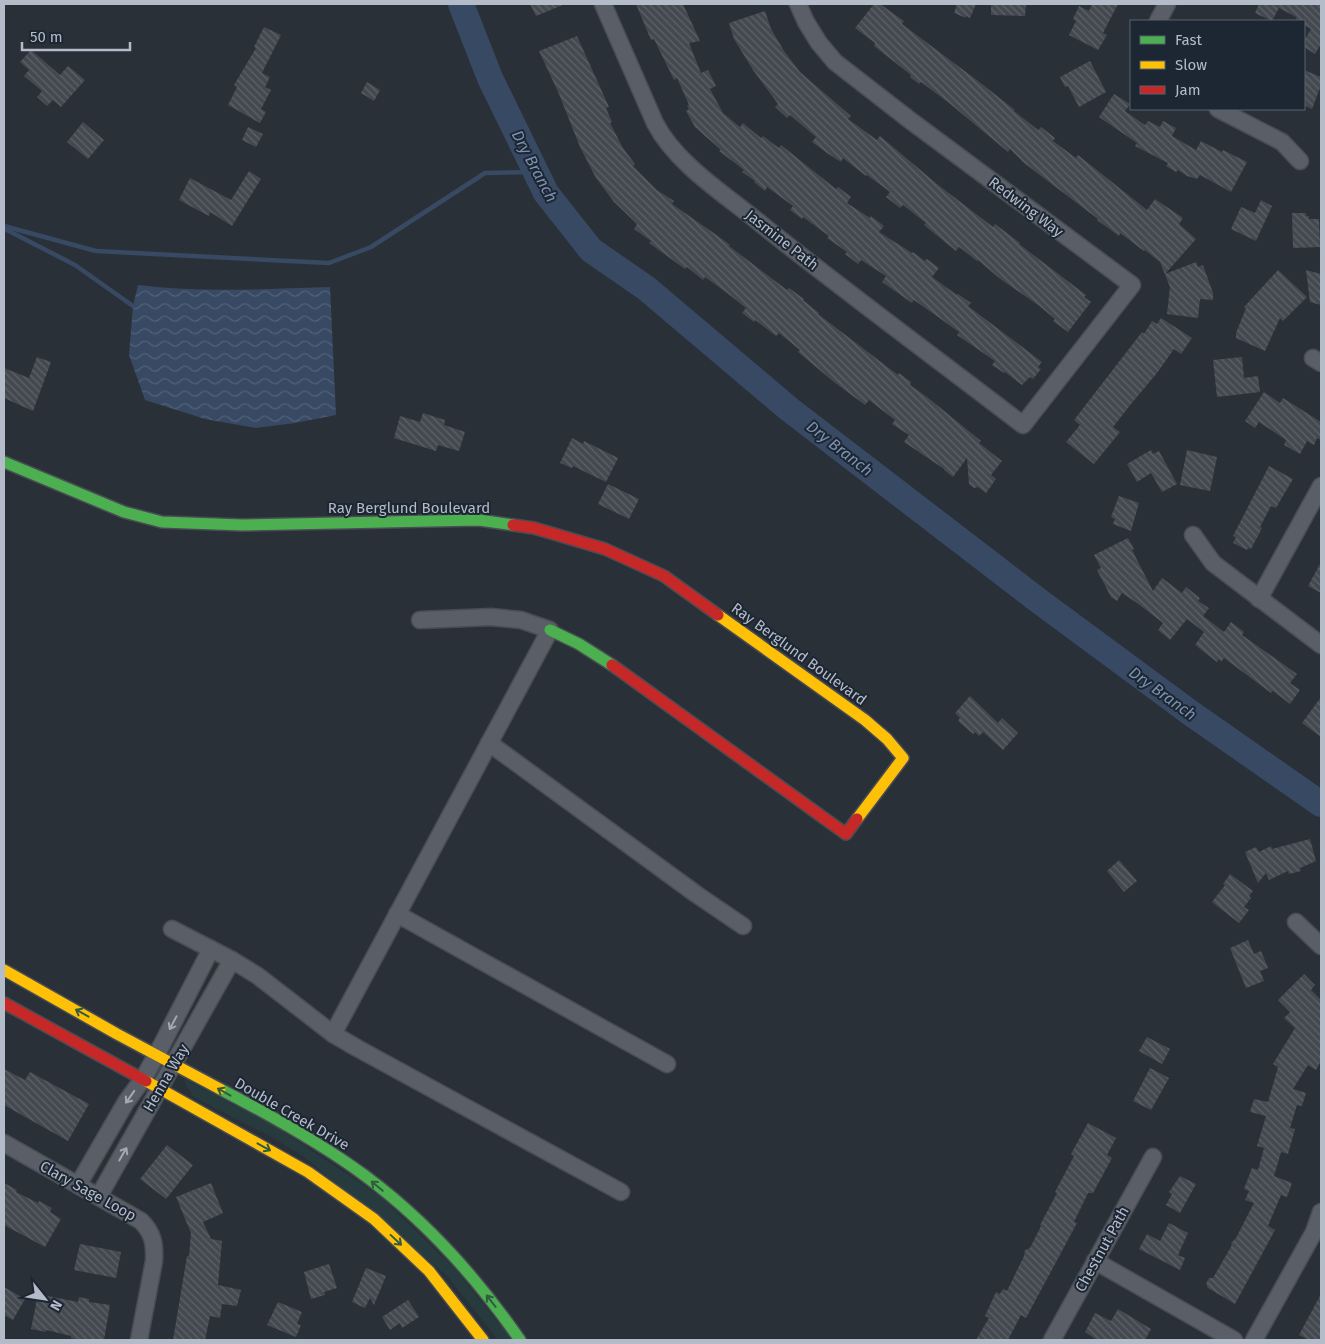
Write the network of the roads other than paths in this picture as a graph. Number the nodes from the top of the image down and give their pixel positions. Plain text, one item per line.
1 (603, 4) edge
2 (798, 4) edge
3 (1167, 4) edge
4 (1159, 20) edge
5 (1220, 110) edge
6 (1300, 161) dead end
7 (1023, 425) joint
8 (4, 462) edge
9 (1321, 486) edge
10 (1193, 535) dead end
11 (1259, 599) junction
12 (420, 620) dead end
13 (550, 630) junction
14 (1321, 645) edge
15 (489, 743) junction
16 (398, 914) junction
17 (1296, 922) dead end
18 (743, 926) dead end
19 (172, 929) dead end
20 (1321, 946) edge
21 (211, 949) junction
22 (232, 960) junction
23 (4, 970) edge
24 (190, 992) junction
25 (208, 1002) junction
26 (4, 1003) edge
27 (333, 1034) junction
28 (156, 1056) junction
29 (174, 1064) junction
30 (667, 1064) dead end
31 (143, 1079) junction
32 (160, 1088) junction
33 (4, 1143) edge
34 (1153, 1157) dead end
35 (78, 1185) junction
36 (621, 1192) dead end
37 (99, 1196) junction
38 (1321, 1212) edge
39 (1095, 1261) junction
40 (139, 1340) edge
41 (483, 1340) edge
42 (520, 1340) edge
43 (1052, 1340) edge
44 (1234, 1340) edge
45 (1254, 1340) edge

1 - 7 street, Jasmine Path
2 - 7 street, Redwing Way
3 - 4 street
5 - 6 street
8 - 13 street, Ray Berglund Boulevard
9 - 11 street
10 - 11 street
11 - 14 street
12 - 13 street
13 - 15 street
15 - 16 street
15 - 18 street
16 - 27 street
16 - 30 street
17 - 20 street
19 - 21 street
21 - 22 street
21 - 24 street, Henna Way
22 - 25 street, Henna Way
22 - 27 street
28 -> 23 street, Double Creek Drive
24 - 25 street
24 -> 28 street, Henna Way
25 - 29 street, Henna Way
26 - 31 street
27 - 36 street
28 - 29 street, Double Creek Drive
28 - 31 street, Henna Way
29 - 32 street, Henna Way
42 -> 29 street, Double Creek Drive
31 - 32 street
31 -> 35 street, Henna Way
37 -> 32 street, Henna Way
32 -> 41 street
33 - 35 street, Clary Sage Loop
34 - 39 street, Chestnut Path
35 - 37 street, Clary Sage Loop
37 - 40 street, Clary Sage Loop
38 - 45 street
39 - 43 street, Chestnut Path
39 - 44 street

